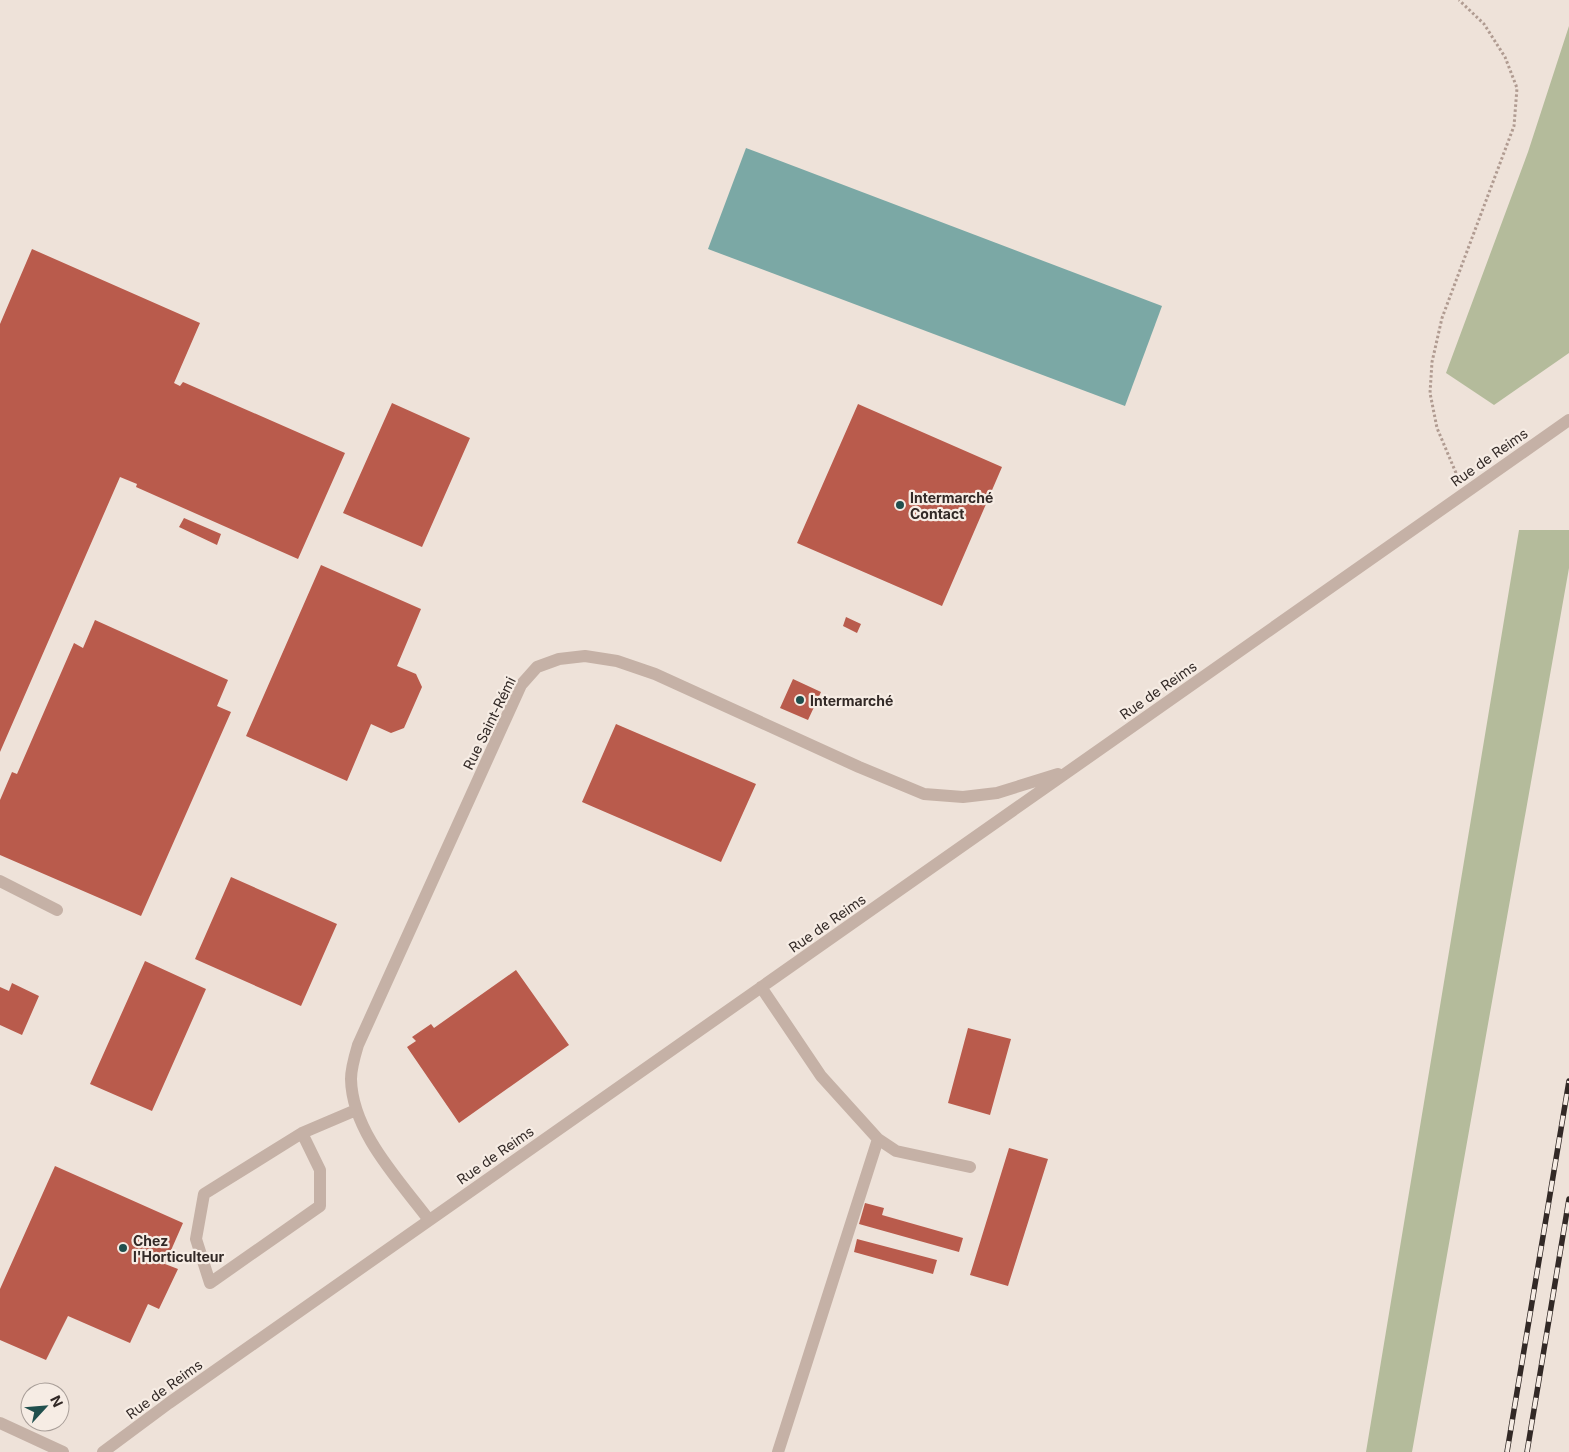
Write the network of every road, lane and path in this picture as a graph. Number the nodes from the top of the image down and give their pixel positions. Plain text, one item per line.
1 (1460, 0) edge
2 (1569, 420) edge
3 (1464, 492) junction
4 (1069, 771) junction
5 (0, 880) edge
6 (57, 910) dead end
7 (761, 987) junction
8 (356, 1110) junction
9 (302, 1133) junction
10 (878, 1139) junction
11 (970, 1167) dead end
12 (429, 1220) junction
13 (0, 1423) edge
14 (63, 1452) edge
15 (103, 1452) edge
16 (778, 1452) edge

1 - 3 path
2 - 3 street, Rue de Reims
3 - 4 street, Rue de Reims
4 - 7 street, Rue de Reims
4 - 8 street, Rue Saint-Rémi
5 - 6 street
7 - 10 street
7 - 12 street, Rue de Reims
8 - 9 street
8 - 12 street, Rue Saint-Rémi
9 - 9 street
10 - 11 street
10 - 16 street
12 - 15 street, Rue de Reims
13 - 14 street

